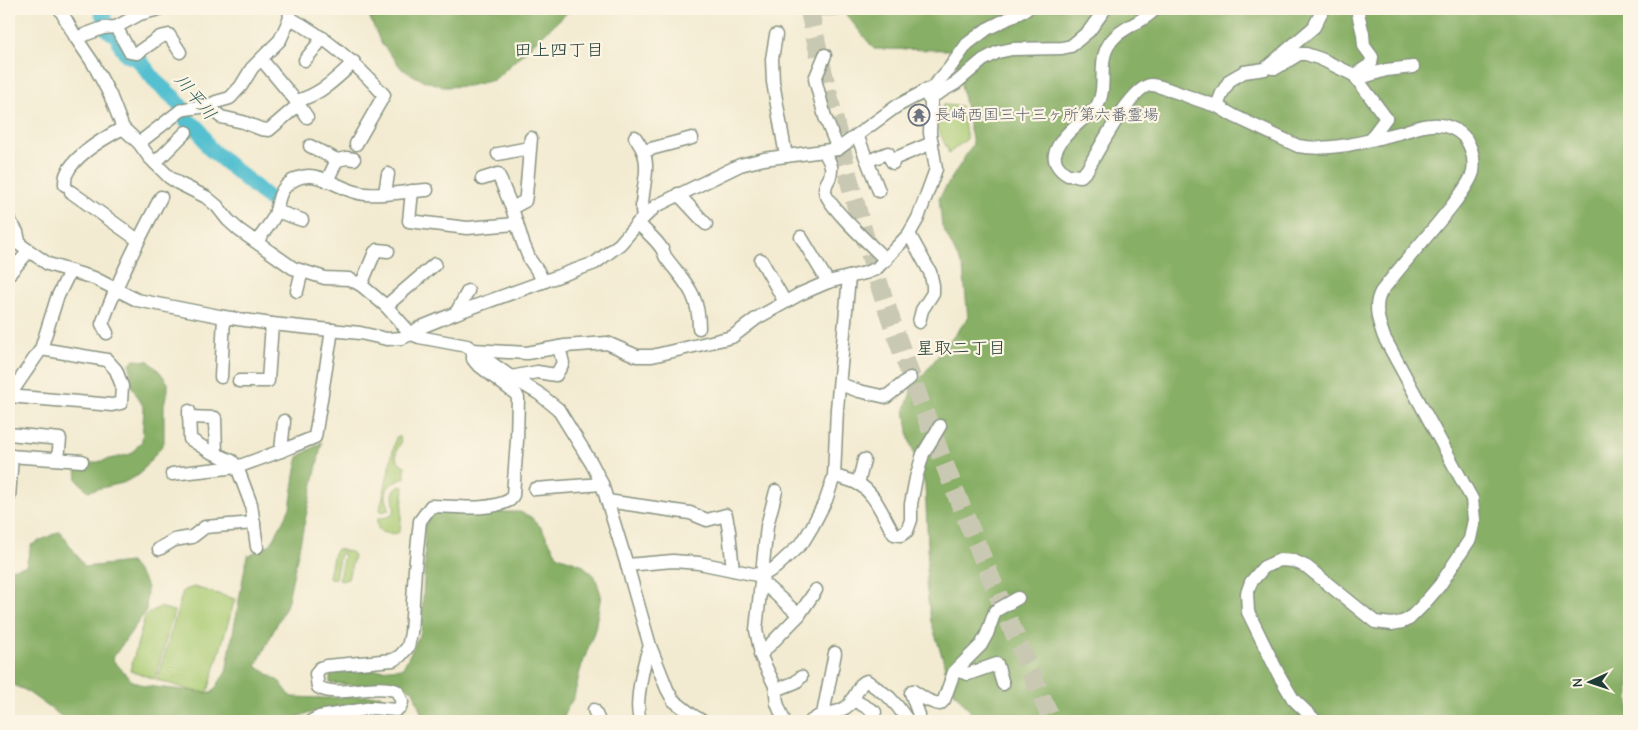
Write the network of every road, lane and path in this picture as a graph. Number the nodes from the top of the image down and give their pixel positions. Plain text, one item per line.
1 (60, 9) edge
2 (159, 9) edge
3 (1027, 9) edge
4 (1105, 9) edge
5 (1155, 9) edge
6 (1323, 9) edge
7 (1357, 9) edge
8 (289, 14) edge
9 (109, 28) junction
10 (776, 35) dead end
11 (76, 38) junction
12 (323, 38) junction
13 (180, 52) dead end
14 (825, 55) dead end
15 (262, 60) junction
16 (304, 60) dead end
17 (354, 62) junction
18 (1413, 67) dead end
19 (1265, 69) junction
20 (1356, 77) junction
21 (924, 92) junction
22 (297, 103) junction
23 (208, 106) junction
24 (1217, 106) junction
25 (307, 118) dead end
26 (123, 128) junction
27 (857, 135) junction
28 (635, 137) dead end
29 (185, 138) dead end
30 (692, 138) dead end
31 (1373, 139) junction
32 (139, 143) junction
33 (932, 143) junction
34 (356, 144) dead end
35 (310, 146) dead end
36 (838, 149) junction
37 (643, 151) junction
38 (824, 151) junction
39 (498, 154) dead end
40 (786, 156) junction
41 (875, 158) dead end
42 (354, 159) dead end
43 (337, 160) junction
44 (155, 163) junction
45 (388, 174) dead end
46 (482, 179) dead end
47 (327, 181) junction
48 (427, 190) dead end
49 (412, 191) junction
50 (879, 191) dead end
51 (385, 193) junction
52 (678, 194) junction
53 (161, 197) dead end
54 (512, 208) junction
55 (276, 211) junction
56 (9, 220) edge
57 (302, 220) dead end
58 (640, 220) junction
59 (517, 224) junction
60 (706, 224) dead end
61 (909, 234) junction
62 (801, 236) dead end
63 (138, 240) junction
64 (256, 242) junction
65 (19, 245) edge
66 (388, 251) dead end
67 (761, 260) dead end
68 (886, 260) junction
69 (435, 264) dead end
70 (70, 271) junction
71 (302, 271) junction
72 (9, 274) edge
73 (849, 277) junction
74 (543, 282) junction
75 (828, 282) junction
76 (362, 285) junction
77 (115, 288) junction
78 (297, 291) dead end
79 (468, 291) dead end
80 (785, 302) junction
81 (386, 306) junction
82 (456, 313) junction
83 (224, 317) junction
84 (919, 322) dead end
85 (272, 324) junction
86 (699, 328) dead end
87 (332, 330) junction
88 (107, 333) dead end
89 (411, 334) junction
90 (559, 347) junction
91 (41, 349) junction
92 (473, 350) junction
93 (511, 377) junction
94 (221, 378) dead end
95 (910, 378) dead end
96 (239, 381) dead end
97 (840, 384) junction
98 (9, 396) edge
99 (114, 405) junction
100 (115, 418) dead end
101 (284, 421) dead end
102 (940, 426) dead end
103 (9, 434) edge
104 (281, 451) junction
105 (216, 454) junction
106 (10, 456) edge
107 (58, 459) junction
108 (864, 460) dead end
109 (82, 461) dead end
110 (237, 466) junction
111 (172, 474) dead end
112 (834, 476) junction
113 (602, 484) junction
114 (858, 484) junction
115 (535, 489) dead end
116 (776, 491) dead end
117 (9, 497) edge
118 (607, 500) junction
119 (254, 523) junction
120 (256, 547) dead end
121 (159, 549) dead end
122 (627, 565) junction
123 (734, 570) junction
124 (762, 579) junction
125 (816, 590) dead end
126 (1018, 598) dead end
127 (799, 615) junction
128 (650, 646) junction
129 (835, 653) dead end
130 (760, 655) junction
131 (956, 670) junction
132 (801, 677) dead end
133 (1003, 684) dead end
134 (776, 690) junction
135 (852, 699) junction
136 (875, 712) dead end
137 (823, 714) junction
138 (904, 718) edge
139 (311, 721) edge
140 (641, 721) edge
141 (700, 721) edge
142 (784, 721) edge
143 (811, 721) edge
144 (918, 721) edge
145 (1316, 721) edge

1 - 11 street
2 - 9 street
3 - 21 street
4 - 21 street
5 - 24 street
6 - 19 street
7 - 20 street
8 - 12 street
8 - 15 street
9 - 11 street
9 - 13 street
10 - 40 street
11 - 26 street
12 - 16 street
12 - 17 street
14 - 36 street
15 - 22 street
15 - 23 street
17 - 22 street
17 - 34 street
18 - 20 street
19 - 20 street
19 - 24 street
20 - 31 street
21 - 27 street
21 - 33 street
22 - 23 street
22 - 25 street
23 - 32 street
24 - 31 street
26 - 32 street
26 - 63 street
27 - 36 street
27 - 50 street
28 - 37 street
29 - 44 street
30 - 37 street
31 - 145 street
32 - 44 street
33 - 41 street
33 - 61 street
35 - 43 street
36 - 38 street
37 - 58 street
38 - 40 street
38 - 68 street
39 - 54 street
40 - 52 street
42 - 43 street
43 - 47 street
44 - 64 street
45 - 51 street
46 - 54 street
47 - 51 street
47 - 55 street
48 - 49 street
49 - 51 street
49 - 59 street
52 - 58 street
52 - 60 street
53 - 63 street
54 - 59 street
55 - 57 street
55 - 64 street
56 - 65 street
58 - 74 street
58 - 86 street
59 - 74 street
61 - 68 street
61 - 84 street
62 - 75 street
63 - 77 street
64 - 71 street
65 - 70 street
65 - 72 street
66 - 76 street
67 - 80 street
68 - 73 street
69 - 81 street
70 - 77 street
70 - 91 street
71 - 76 street
71 - 78 street
73 - 75 street
73 - 97 street
74 - 82 street
75 - 80 street
76 - 81 street
77 - 83 street
77 - 88 street
79 - 82 street
80 - 90 street
81 - 89 street
82 - 89 street
83 - 85 street
83 - 94 street
85 - 87 street
85 - 96 street
87 - 89 street
87 - 104 street
89 - 92 street
90 - 92 street
90 - 93 street
91 - 98 street
91 - 99 street
92 - 93 street
92 - 139 street
93 - 113 street
95 - 97 street
97 - 112 street
98 - 99 street
99 - 100 street
101 - 104 street
102 - 114 street
103 - 107 street
104 - 110 street
105 - 105 street
105 - 110 street
106 - 107 street
106 - 117 street
107 - 109 street
108 - 114 street
110 - 111 street
110 - 119 street
112 - 114 street
112 - 124 street
113 - 115 street
113 - 118 street
116 - 124 street
118 - 122 street
118 - 123 street
119 - 120 street
119 - 121 street
122 - 123 street
122 - 128 street
123 - 124 street
124 - 127 street
124 - 130 street
125 - 127 street
126 - 131 street
127 - 130 street
128 - 140 street
128 - 141 street
129 - 137 street
130 - 134 street
131 - 133 street
131 - 144 street
132 - 134 street
134 - 142 street
135 - 136 street
135 - 137 street
135 - 138 street
137 - 143 street

